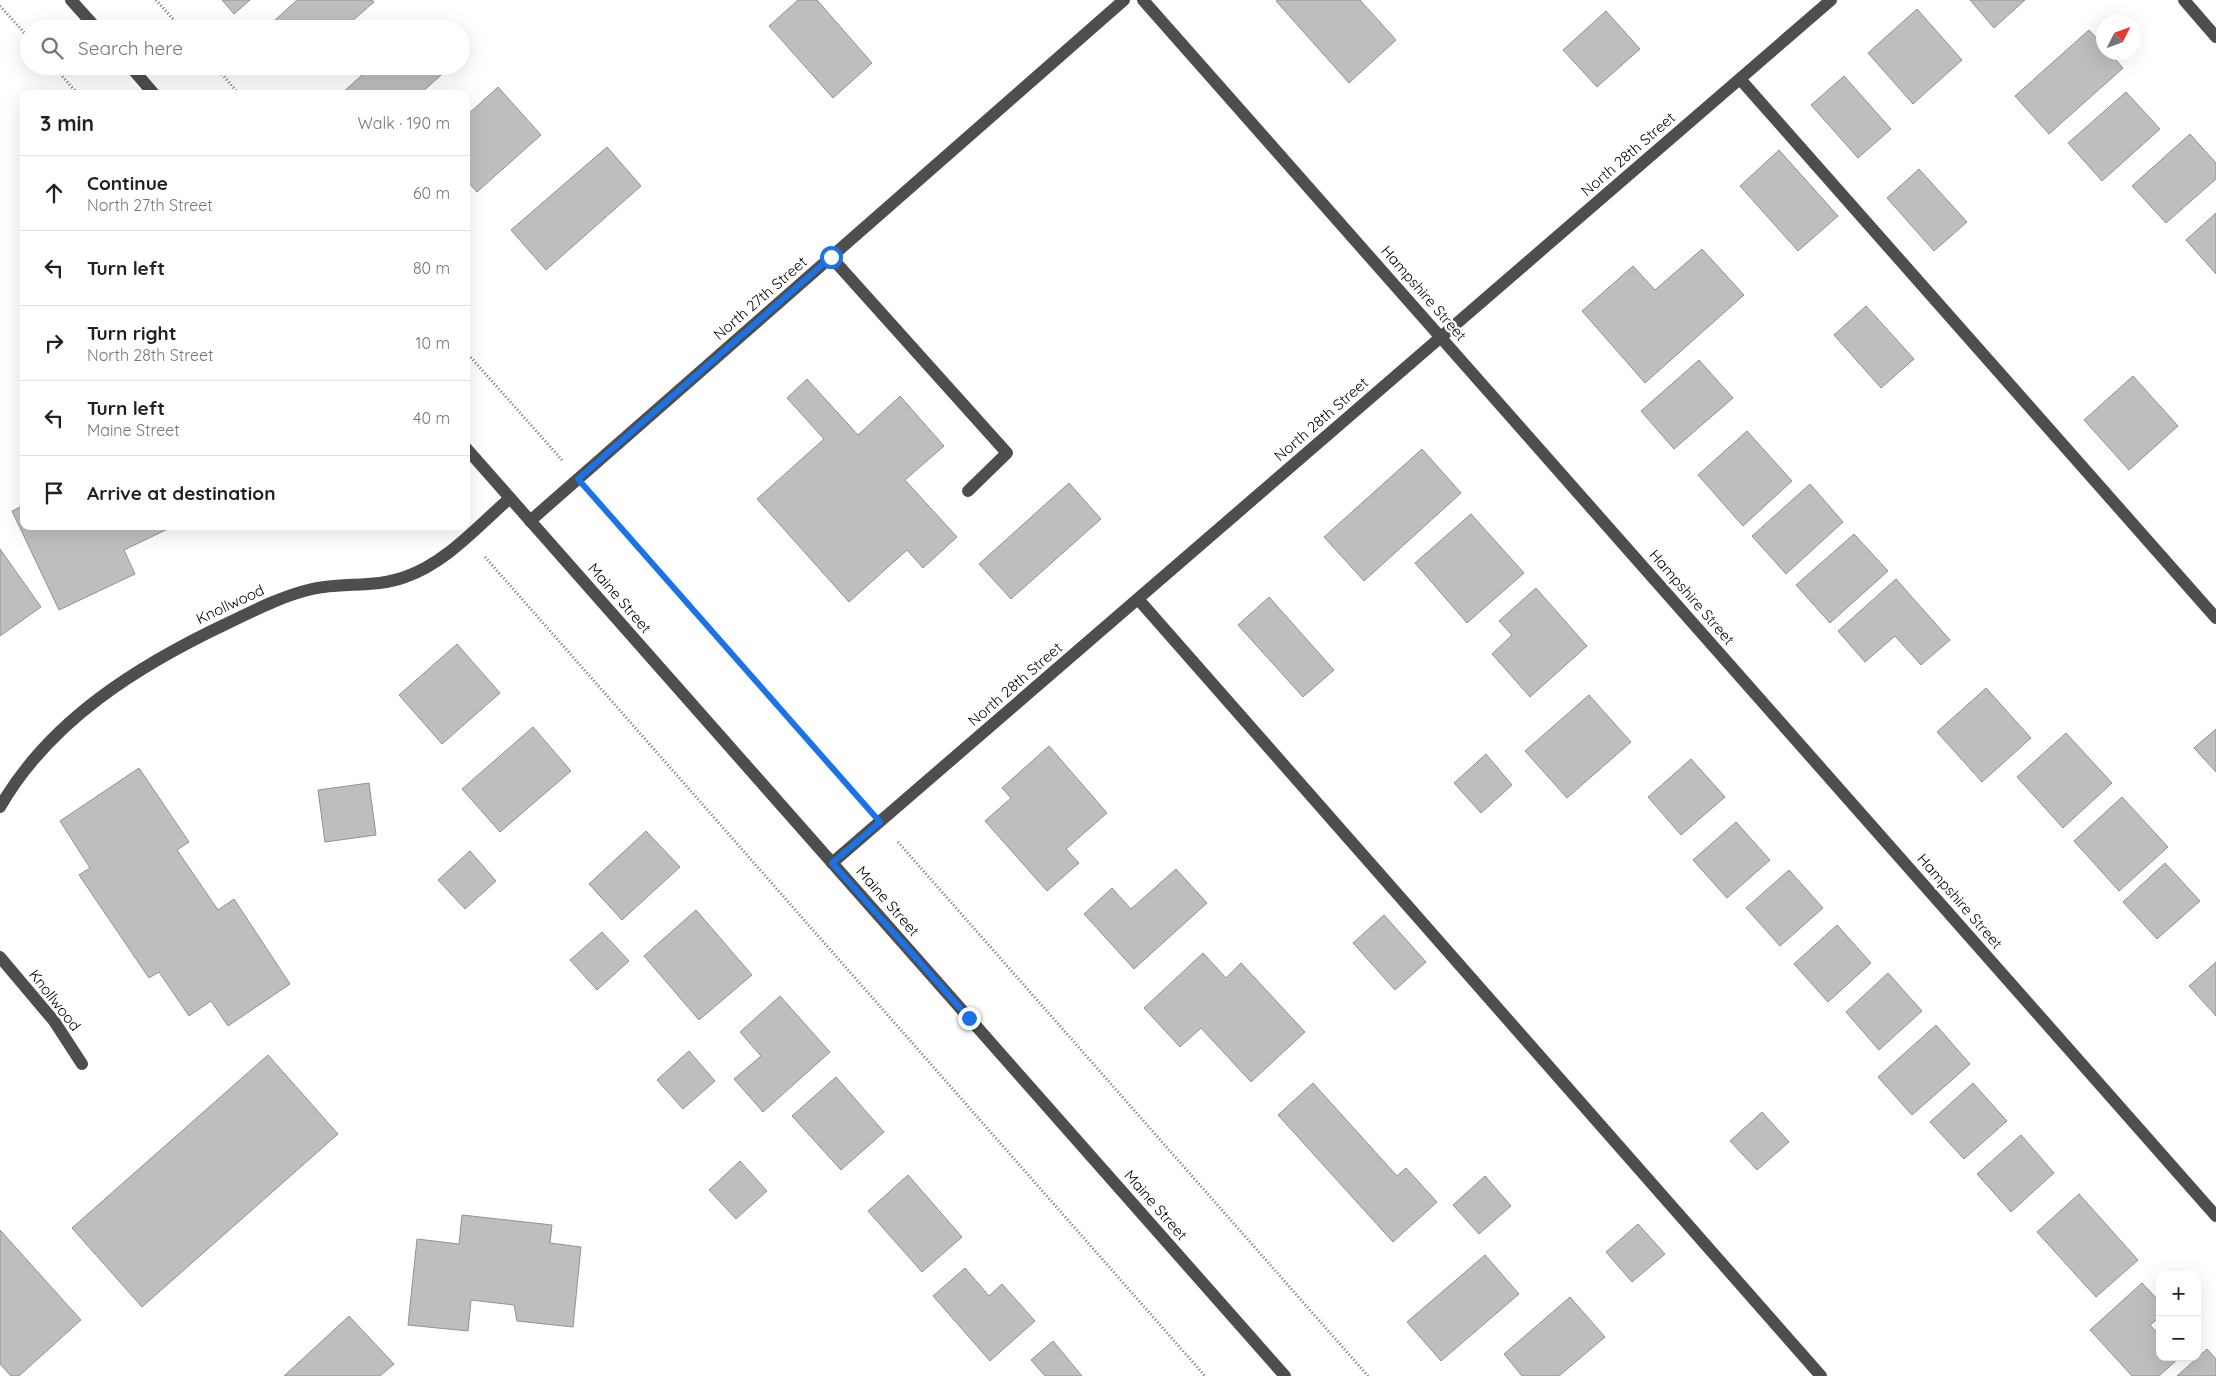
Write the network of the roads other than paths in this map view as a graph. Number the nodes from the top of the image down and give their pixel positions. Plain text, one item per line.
1 (1124, 0) edge
2 (1143, 0) edge
3 (1832, 0) edge
4 (2184, 0) edge
5 (75, 1) edge
6 (89, 20) edge
7 (2216, 37) edge
8 (138, 75) edge
9 (1740, 79) junction
10 (151, 90) edge
11 (831, 257) junction
12 (1441, 337) junction
13 (470, 453) edge
14 (968, 492) dead end
15 (510, 498) junction
16 (530, 520) junction
17 (1138, 599) junction
18 (2216, 618) edge
19 (0, 807) edge
20 (832, 863) junction
21 (0, 957) edge
22 (82, 1064) dead end
23 (2216, 1216) edge
24 (1285, 1376) edge
25 (1821, 1376) edge

1 - 11 street, North 27th Street
2 - 12 street, Hampshire Street
3 - 9 street, North 28th Street
4 - 7 street
5 - 6 street
8 - 10 street
9 - 12 street, North 28th Street
9 - 18 street
11 - 14 street
11 - 16 street, North 27th Street
12 - 17 street, North 28th Street
12 - 23 street, Hampshire Street
13 - 15 street, Maine Street
15 - 16 street, Maine Street
15 - 19 street, Knollwood
16 - 20 street, Maine Street
17 - 20 street, North 28th Street
17 - 25 street
20 - 24 street, Maine Street
21 - 22 street, Knollwood

